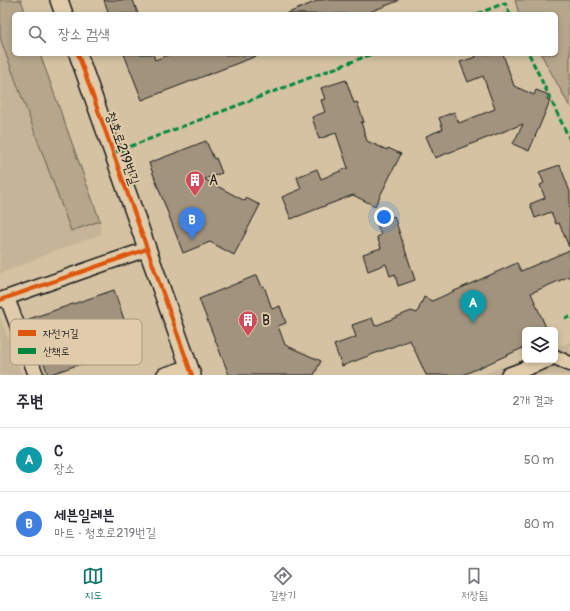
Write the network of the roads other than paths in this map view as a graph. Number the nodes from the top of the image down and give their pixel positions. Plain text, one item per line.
1 (59, 0) edge
2 (63, 12) edge
3 (79, 56) edge
4 (147, 249) junction
5 (4, 299) edge
6 (12, 319) edge
7 (570, 352) edge
8 (558, 356) edge
9 (558, 358) edge
10 (540, 363) edge
11 (570, 364) edge
12 (32, 365) edge
13 (190, 371) edge
14 (36, 375) edge
15 (164, 375) edge
16 (508, 375) edge

1 - 2 street
3 - 4 street, 청호로219번길
4 - 5 street
4 - 13 street, 청호로219번길
5 - 6 street
7 - 8 street
9 - 11 street
10 - 16 street
12 - 14 street
13 - 15 street

